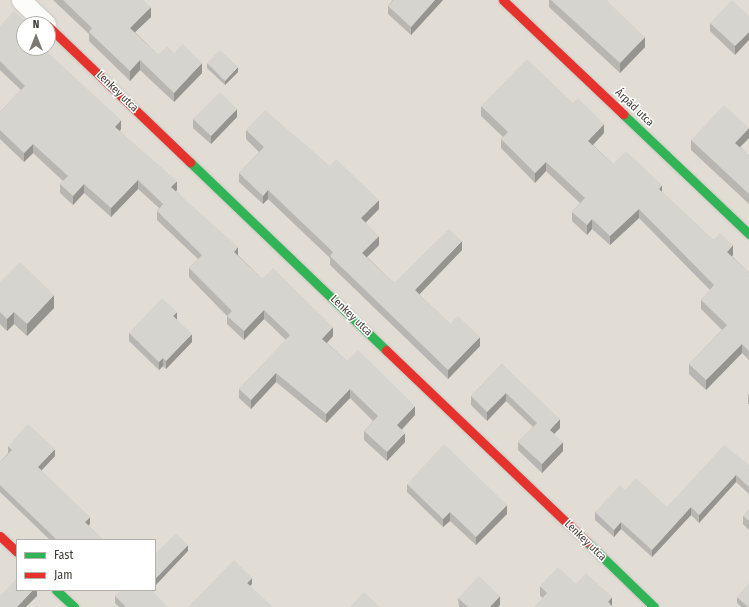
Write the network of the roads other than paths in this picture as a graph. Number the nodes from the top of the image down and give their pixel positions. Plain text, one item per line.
1 (21, 0) edge
2 (503, 0) edge
3 (38, 16) edge
4 (56, 34) edge
5 (749, 234) edge
6 (0, 536) edge
7 (16, 551) edge
8 (57, 591) edge
9 (74, 607) edge
10 (654, 607) edge

1 - 3 street, Lenkey utca
2 - 5 street, Árpád utca
4 - 10 street, Lenkey utca
6 - 7 street
8 - 9 street

